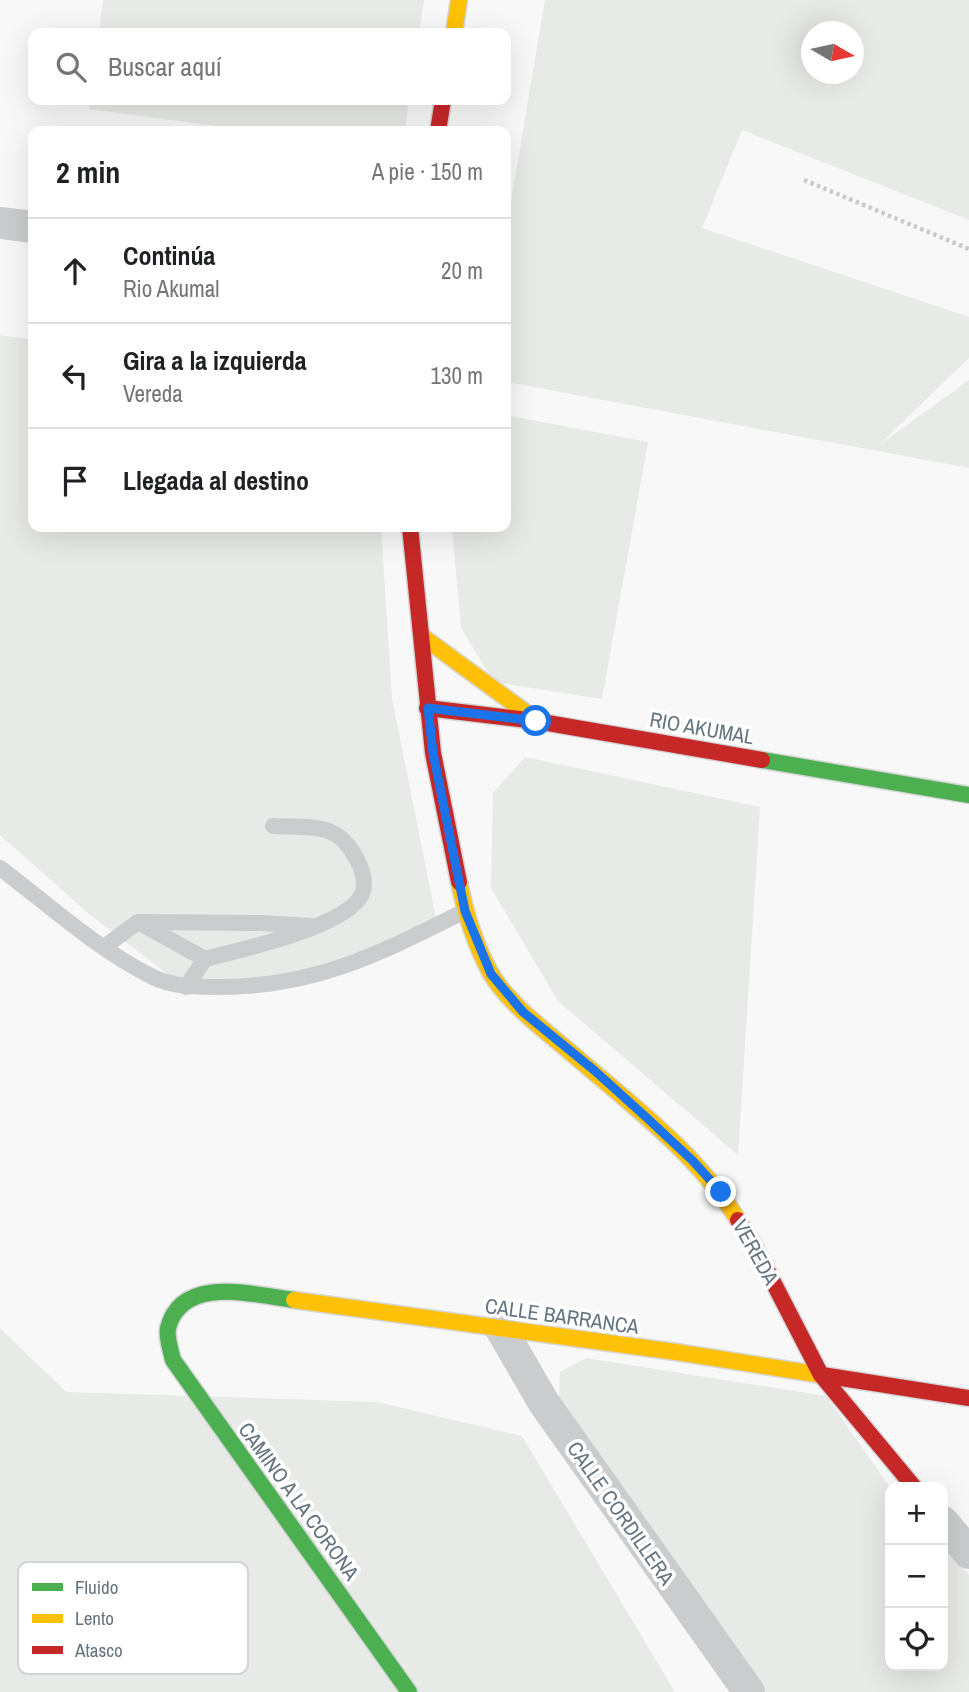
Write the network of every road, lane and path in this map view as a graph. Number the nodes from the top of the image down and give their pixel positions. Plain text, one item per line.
1 (459, 0) edge
2 (455, 28) edge
3 (442, 105) edge
4 (439, 126) edge
5 (804, 180) dead end
6 (0, 223) edge
7 (28, 226) edge
8 (969, 249) edge
9 (411, 532) edge
10 (423, 637) junction
11 (428, 708) junction
12 (536, 721) junction
13 (969, 795) edge
14 (273, 827) dead end
15 (0, 868) edge
16 (465, 911) junction
17 (138, 922) junction
18 (315, 926) junction
19 (104, 947) junction
20 (205, 959) junction
21 (186, 987) junction
22 (167, 1329) joint
23 (501, 1329) junction
24 (821, 1375) junction
25 (969, 1398) edge
26 (910, 1482) edge
27 (948, 1528) edge
28 (969, 1553) edge
29 (409, 1692) edge
30 (749, 1692) edge

1 - 2 street
3 - 4 street
5 - 8 path
6 - 7 street
9 - 10 street, VEREDA
10 - 11 street, VEREDA
10 - 12 street
11 - 12 street, RIO AKUMAL
11 - 16 street, VEREDA
12 - 13 street, RIO AKUMAL
14 - 18 lane
15 - 19 lane
16 - 21 lane
16 - 24 street, VEREDA
17 - 18 lane
17 - 19 lane
17 - 20 lane
18 - 20 lane
19 - 21 lane
20 - 21 lane
22 - 23 street, CALLE BARRANCA
22 - 29 street, CAMINO A LA CORONA
23 - 24 street, CALLE BARRANCA
23 - 30 street, CALLE CORDILLERA
24 - 25 street, CALLE BARRANCA
24 - 26 street, VEREDA
27 - 28 street

